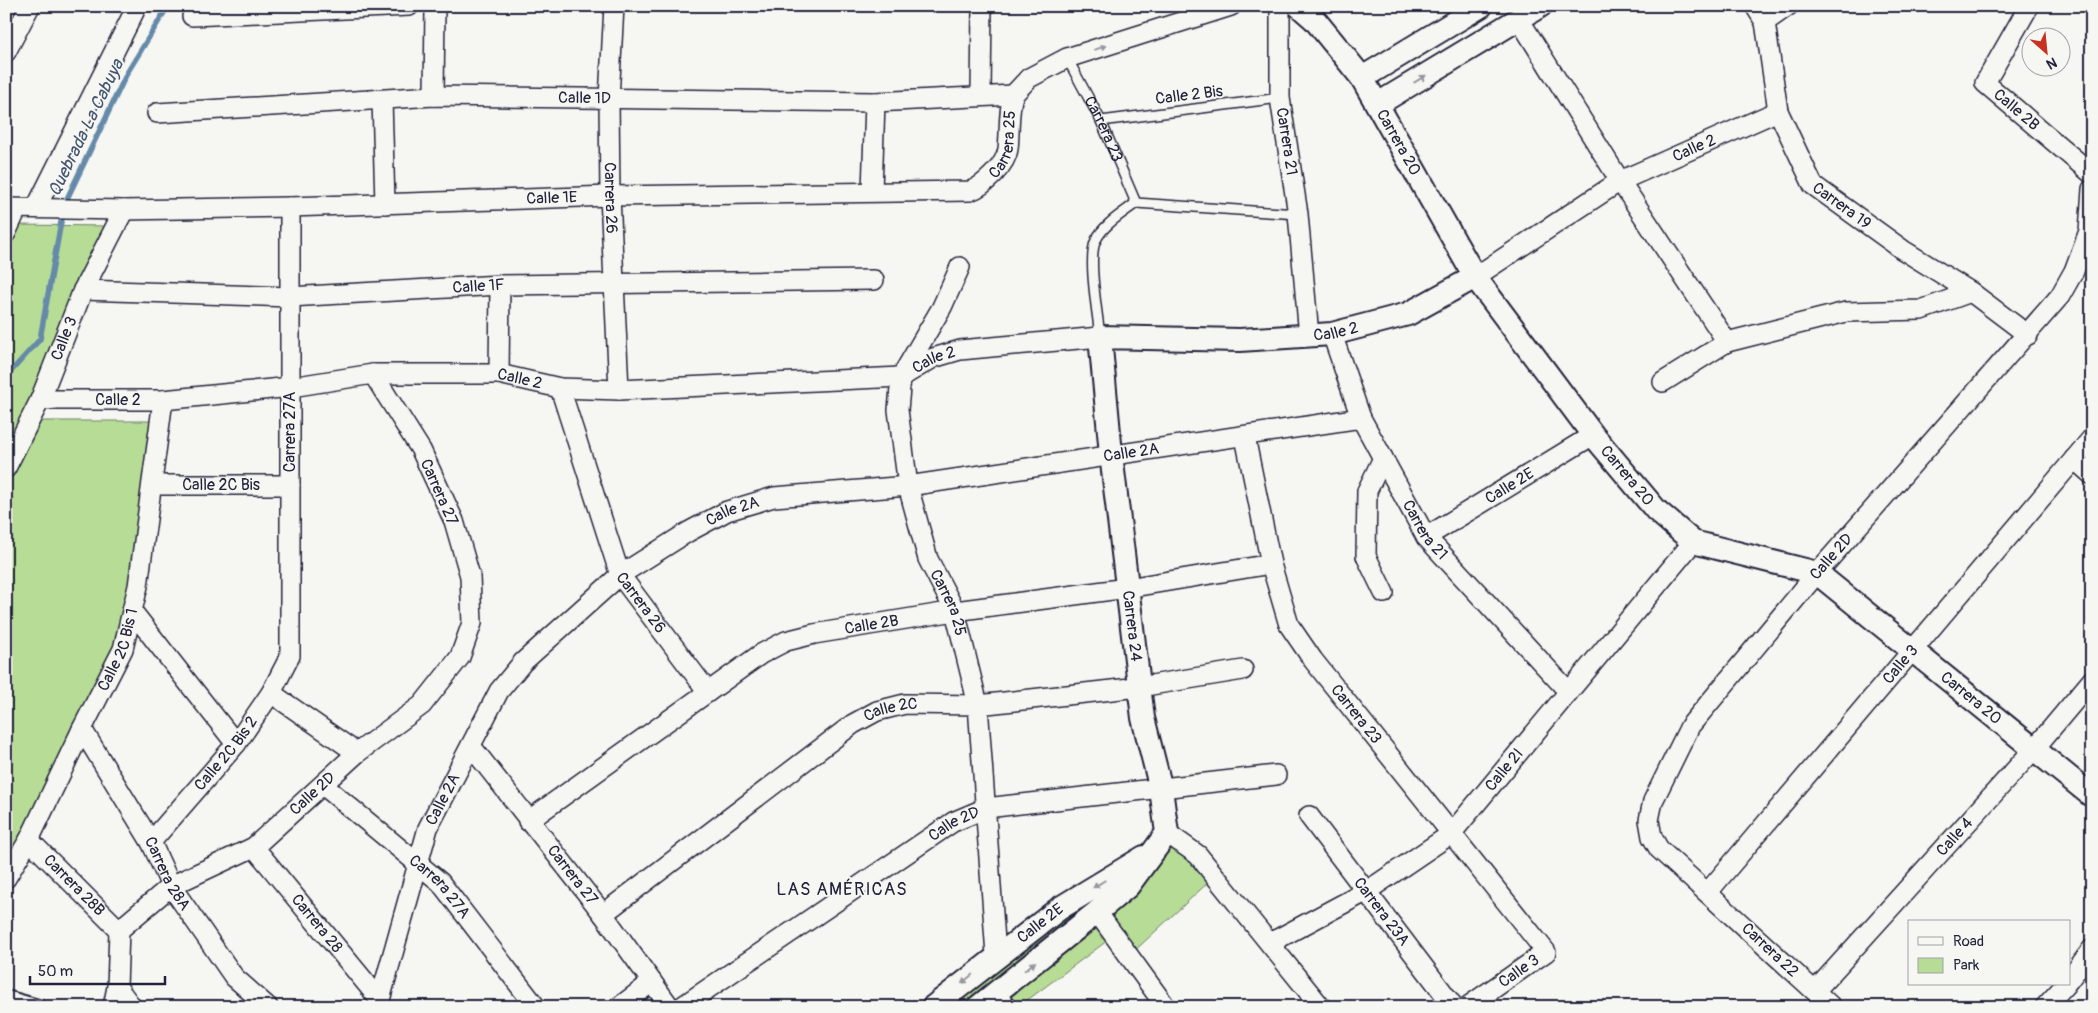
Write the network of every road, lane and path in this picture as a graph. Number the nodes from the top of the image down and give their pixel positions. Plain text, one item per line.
1 (30, 6) edge
2 (137, 6) edge
3 (409, 6) edge
4 (436, 6) edge
5 (614, 6) edge
6 (982, 6) edge
7 (1231, 6) edge
8 (1280, 6) edge
9 (1299, 6) edge
10 (1480, 6) edge
11 (1540, 6) edge
12 (1788, 6) edge
13 (2029, 6) edge
14 (1760, 14) edge
15 (192, 16) dead end
16 (1519, 19) junction
17 (6, 52) edge
18 (1067, 58) junction
19 (1362, 78) junction
20 (1013, 95) junction
21 (434, 96) junction
22 (981, 96) junction
23 (609, 98) junction
24 (1280, 98) junction
25 (382, 100) junction
26 (875, 102) junction
27 (1378, 104) junction
28 (1778, 111) junction
29 (157, 112) dead end
30 (1101, 121) junction
31 (2092, 174) edge
32 (1620, 181) junction
33 (980, 188) joint
34 (2092, 189) edge
35 (872, 191) junction
36 (610, 196) junction
37 (1136, 203) junction
38 (385, 204) junction
39 (290, 207) junction
40 (12, 208) edge
41 (44, 209) junction
42 (124, 210) junction
43 (1298, 214) junction
44 (2091, 232) edge
45 (6, 233) edge
46 (960, 267) dead end
47 (1475, 277) junction
48 (874, 280) dead end
49 (615, 283) junction
50 (500, 284) junction
51 (83, 290) junction
52 (1971, 292) junction
53 (289, 297) junction
54 (1332, 334) junction
55 (2028, 335) junction
56 (1309, 336) junction
57 (1100, 337) junction
58 (1727, 342) junction
59 (373, 374) junction
60 (499, 374) junction
61 (901, 377) junction
62 (1664, 382) dead end
63 (291, 387) junction
64 (560, 388) junction
65 (619, 390) junction
66 (40, 400) junction
67 (163, 400) junction
68 (1361, 418) junction
69 (1593, 435) junction
70 (1246, 437) junction
71 (2092, 438) edge
72 (1111, 454) junction
73 (1383, 458) junction
74 (2074, 459) junction
75 (6, 468) edge
76 (2092, 474) edge
77 (152, 485) junction
78 (290, 485) junction
79 (908, 486) junction
80 (1426, 536) junction
81 (1693, 542) junction
82 (1271, 564) junction
83 (1817, 574) junction
84 (620, 575) junction
85 (1127, 588) junction
86 (1384, 593) dead end
87 (955, 611) junction
88 (132, 612) junction
89 (472, 623) joint
90 (1912, 648) junction
91 (290, 656) joint
92 (1243, 670) dead end
93 (2092, 680) edge
94 (1139, 687) junction
95 (1568, 691) junction
96 (708, 692) junction
97 (271, 693) junction
98 (978, 705) junction
99 (82, 729) junction
100 (236, 744) junction
101 (471, 746) junction
102 (2035, 748) junction
103 (357, 753) junction
104 (1276, 775) dead end
105 (323, 785) junction
106 (1161, 789) junction
107 (2092, 796) edge
108 (986, 808) junction
109 (1309, 816) dead end
110 (528, 820) junction
111 (1451, 834) junction
112 (29, 840) junction
113 (150, 842) junction
114 (1162, 842) junction
115 (254, 847) junction
116 (418, 864) junction
117 (6, 878) edge
118 (172, 886) junction
119 (1367, 891) junction
120 (1708, 892) junction
121 (1098, 912) junction
122 (603, 914) junction
123 (118, 930) junction
124 (1270, 943) junction
125 (2092, 948) edge
126 (1546, 952) joint
127 (996, 955) junction
128 (652, 982) junction
129 (2070, 984) edge
130 (117, 987) junction
131 (1814, 991) junction
132 (2066, 991) edge
133 (6, 998) edge
134 (993, 1002) edge
135 (379, 1003) edge
136 (1319, 1006) edge
137 (38, 1007) edge
138 (113, 1007) edge
139 (132, 1007) edge
140 (268, 1007) edge
141 (536, 1007) edge
142 (619, 1007) edge
143 (670, 1007) edge
144 (681, 1007) edge
145 (933, 1007) edge
146 (1166, 1007) edge
147 (1454, 1007) edge
148 (1467, 1007) edge
149 (1832, 1007) edge
150 (2045, 1007) edge

1 - 17 street
2 - 41 street
3 - 15 street
4 - 21 street
5 - 23 street, Carrera 26
6 - 22 street
18 -> 7 street
8 - 24 street, Carrera 21
9 - 19 street, Carrera 20
10 - 19 street
11 - 16 street
12 - 14 street
13 - 31 street, Calle 2B
14 - 28 street, Carrera 19
27 -> 16 street
16 - 32 street
18 - 20 street
18 - 30 lane, Carrera 23
19 - 27 street, Carrera 20
20 - 22 street, Calle 1D
20 - 33 street, Carrera 25
21 - 23 street, Calle 1D
21 - 25 street, Calle 1D
22 - 26 street, Calle 1D
23 - 26 street, Calle 1D
23 - 36 street, Carrera 26
24 - 30 lane, Calle 2 Bis
24 - 43 street, Carrera 21
25 - 29 street, Calle 1D
25 - 38 street
26 - 35 street
27 - 47 street, Carrera 20
28 - 32 street, Calle 2
28 - 52 street, Carrera 19
30 - 37 lane, Carrera 23
32 - 47 street, Calle 2
32 - 58 street
33 - 35 street, Calle 1E
34 - 44 street
35 - 36 street, Calle 1E
36 - 38 street, Calle 1E
36 - 49 street, Carrera 26
37 - 43 lane
37 - 57 lane, Carrera 24
38 - 39 street, Calle 1E
39 - 42 street, Calle 1E
39 - 53 street, Carrera 27A
40 - 41 street, Calle 1E
40 - 45 street
41 - 42 street, Calle 1E
42 - 51 street, Calle 3
43 - 56 street, Carrera 21
44 - 55 street, Calle 2D
46 - 61 street, Carrera 25
47 - 54 street, Calle 2
47 - 69 street, Carrera 20
48 - 49 street, Calle 1F
49 - 50 street, Calle 1F
49 - 65 street, Carrera 26
50 - 53 street, Calle 1F
50 - 60 street
51 - 53 street, Calle 1F
51 - 66 street, Calle 3
52 - 55 street, Carrera 19
52 - 58 street
53 - 63 street, Carrera 27A
54 - 56 street, Calle 2
54 - 68 street, Carrera 21
55 - 83 street, Calle 2D
56 - 57 street, Calle 2
57 - 61 street, Calle 2
57 - 72 street, Carrera 24
58 - 62 street
59 - 60 street, Calle 2
59 - 63 street, Calle 2
59 - 89 street, Carrera 27
60 - 64 street, Calle 2
61 - 65 street, Calle 2
61 - 79 street, Carrera 25
63 - 67 street, Calle 2
63 - 78 street, Carrera 27A
64 - 65 street, Calle 2
64 - 84 street, Carrera 26
66 - 67 street, Calle 2
66 - 75 street, Calle 3
67 - 77 street, Calle 2C Bis 1
68 - 70 street, Calle 2A
68 - 73 street, Carrera 21
69 - 80 street, Calle 2E
69 - 81 street, Carrera 20
70 - 72 street, Calle 2A
70 - 82 street, Carrera 23
71 - 74 street, Calle 3
72 - 79 street, Calle 2A
72 - 85 street, Carrera 24
73 - 80 street, Carrera 21
73 - 86 street
74 - 76 street
74 - 90 street, Calle 3
77 - 78 street, Calle 2C Bis
77 - 88 street, Calle 2C Bis 1
78 - 91 street, Carrera 27A
79 - 84 street, Calle 2A
79 - 87 street, Carrera 25
80 - 95 street, Carrera 21
81 - 83 street, Carrera 20
81 - 95 street, Calle 2I
82 - 85 street, Calle 2B
82 - 111 street, Carrera 23
83 - 90 street, Carrera 20
83 - 120 street, Calle 2D
84 - 96 street, Carrera 26
84 - 101 street, Calle 2A
85 - 87 street, Calle 2B
85 - 94 street, Carrera 24
87 - 96 street, Calle 2B
87 - 98 street, Carrera 25
88 - 99 street, Calle 2C Bis 1
88 - 100 street
89 - 103 street, Calle 2D
90 - 102 street, Carrera 20
90 - 120 street, Calle 3
91 - 97 street, Calle 2C Bis 2
92 - 94 street, Calle 2C
93 - 102 street, Calle 4
94 - 98 street, Calle 2C
94 - 106 street, Carrera 24
95 - 111 street, Calle 2I
96 - 110 street, Calle 2B
97 - 100 street, Calle 2C Bis 2
97 - 103 street
98 - 108 street, Carrera 25
98 - 122 street, Calle 2C
99 - 112 street, Calle 2C Bis 1
99 - 113 street, Carrera 28A
100 - 113 street, Calle 2C Bis 2
101 - 110 street, Carrera 27
101 - 116 street, Calle 2A
102 - 107 street, Carrera 20
102 - 131 street, Calle 4
103 - 105 street, Calle 2D
104 - 106 street, Calle 2D
105 - 115 street, Calle 2D
105 - 116 street, Carrera 27A
106 - 108 street, Calle 2D
106 - 114 street, Carrera 24
108 - 127 street, Carrera 25
108 - 144 street, Calle 2D
109 - 119 street, Carrera 23A
110 - 122 street, Carrera 27
111 - 119 street, Calle 2I
111 - 126 street, Carrera 23
112 - 117 street, Calle 2C Bis 1
112 - 123 street, Carrera 28B
113 - 118 street, Carrera 28A
114 - 121 street, Calle 2E
114 - 124 street
114 -> 127 street, Calle 2E
115 - 118 street, Calle 2D
115 - 135 street, Carrera 28
116 - 135 street, Calle 2A
116 - 141 street, Carrera 27A
118 - 123 street, Calle 2D
118 - 140 street, Carrera 28A
119 - 124 street, Calle 2I
119 - 147 street, Carrera 23A
120 - 131 street, Carrera 22
134 -> 121 street, Calle 2E
121 - 146 street
122 - 128 street, Carrera 27
123 - 130 street
124 - 136 street
125 - 129 street
126 - 148 street, Calle 3
127 -> 145 street, Calle 2E
128 - 142 street
128 - 143 street, Carrera 27
130 - 138 street
130 - 139 street
131 - 149 street, Carrera 22
132 - 150 street
133 - 137 street

